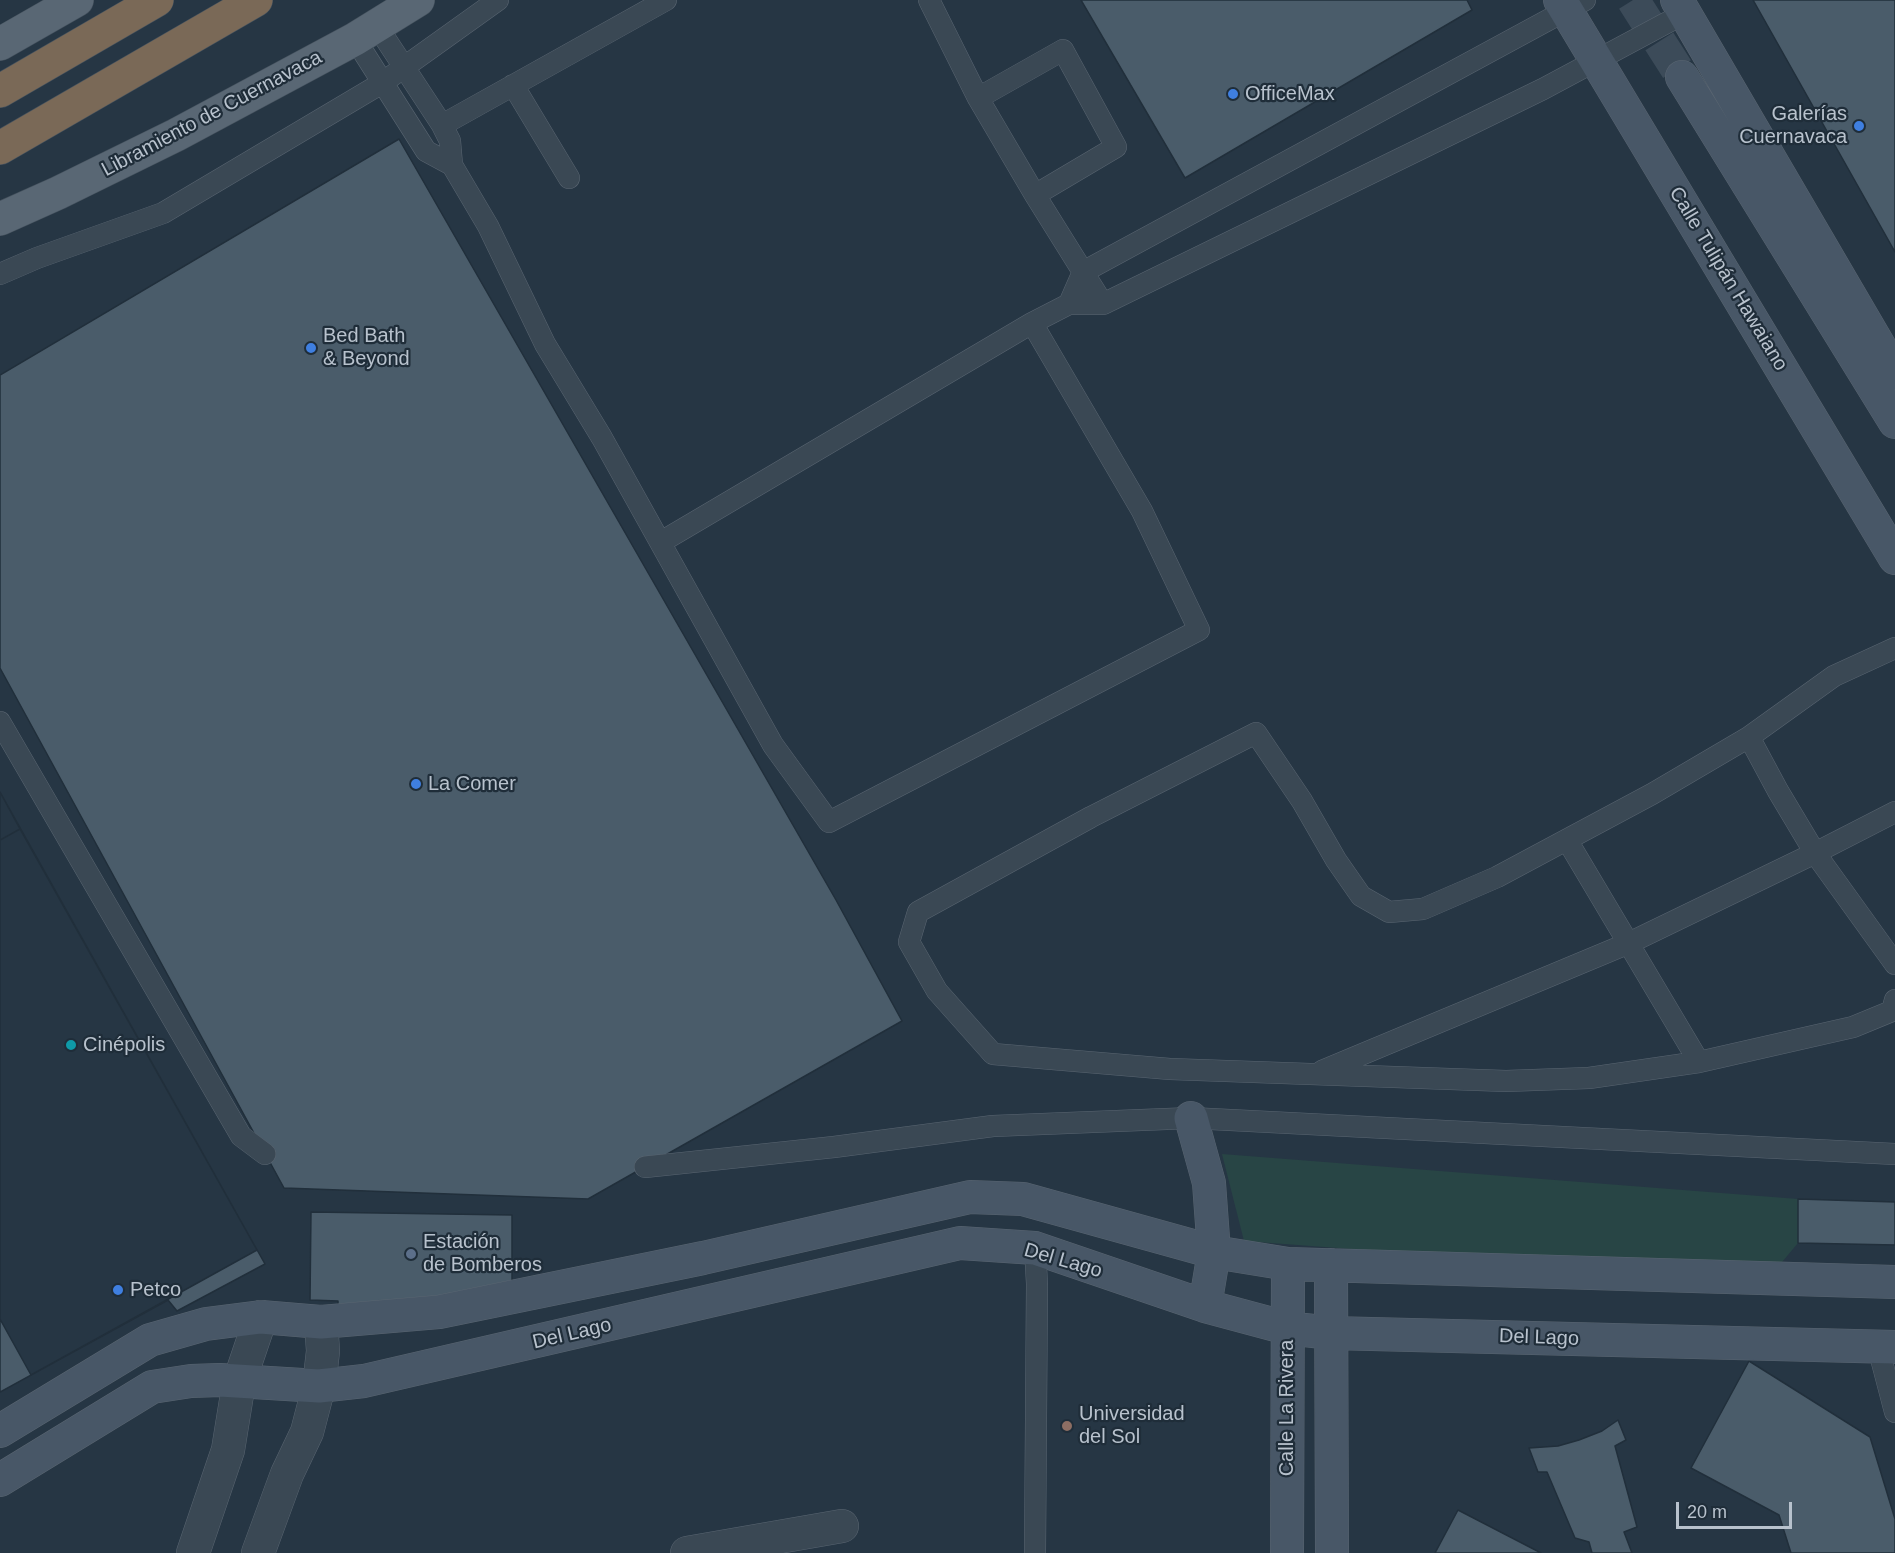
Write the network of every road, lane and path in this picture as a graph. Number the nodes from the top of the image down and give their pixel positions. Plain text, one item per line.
1 (77, 0) edge
2 (157, 0) edge
3 (256, 0) edge
4 (418, 0) edge
5 (498, 0) edge
6 (666, 0) edge
7 (929, 0) edge
8 (1570, 3) edge
9 (1681, 6) edge
10 (366, 33) junction
11 (0, 44) edge
12 (1596, 60) junction
13 (404, 69) junction
14 (1682, 77) tunnel mouth
15 (382, 83) junction
16 (513, 85) junction
17 (0, 91) edge
18 (978, 98) junction
19 (442, 125) junction
20 (0, 148) edge
21 (452, 165) junction
22 (569, 178) dead end
23 (1035, 195) junction
24 (0, 219) edge
25 (1083, 272) junction
26 (0, 274) edge
27 (1069, 304) junction
28 (1103, 304) junction
29 (1032, 323) junction
30 (1895, 373) edge
31 (1895, 422) edge
32 (661, 542) junction
33 (1895, 558) edge
34 (1895, 648) edge
35 (0, 722) edge
36 (1749, 737) junction
37 (1895, 812) edge
38 (1567, 840) junction
39 (1815, 853) junction
40 (1629, 943) junction
41 (1895, 964) edge
42 (1895, 1000) edge
43 (1699, 1062) junction
44 (1316, 1073) junction
45 (1191, 1118) junction
46 (265, 1154) dead end
47 (1895, 1154) edge
48 (645, 1167) dead end
49 (1035, 1248) junction
50 (1214, 1252) junction
51 (1288, 1264) junction
52 (1331, 1265) junction
53 (1895, 1282) edge
54 (1205, 1306) junction
55 (439, 1312) junction
56 (261, 1317) junction
57 (321, 1322) junction
58 (1287, 1328) junction
59 (1331, 1333) junction
60 (1886, 1347) edge
61 (446, 1364) junction
62 (239, 1382) junction
63 (319, 1386) junction
64 (1895, 1412) edge
65 (0, 1431) edge
66 (0, 1480) edge
67 (842, 1526) dead end
68 (786, 1544) edge
69 (193, 1553) edge
70 (258, 1553) edge
71 (687, 1553) edge
72 (1035, 1553) edge
73 (1287, 1553) edge
74 (1332, 1553) edge

1 - 11 main road
2 - 17 highway
3 - 20 highway
4 - 10 main road, Libramiento de Cuernavaca
5 - 13 lane
6 - 16 lane
7 - 18 lane
8 - 12 street, Calle Tulipán Hawaiano
8 - 25 lane
9 - 12 lane
9 - 30 street
10 - 13 lane
10 - 15 lane
10 - 24 main road, Libramiento de Cuernavaca
12 - 28 lane
12 - 33 street, Calle Tulipán Hawaiano
13 - 15 lane
13 - 19 lane
14 - 31 street
15 - 21 lane
15 - 26 lane
16 - 19 lane
16 - 22 lane
18 - 23 lane
18 - 23 lane
19 - 21 lane
21 - 32 lane
23 - 25 lane
25 - 27 lane
25 - 28 lane
27 - 28 lane
27 - 29 lane
29 - 32 lane
29 - 32 lane
34 - 36 lane
35 - 46 lane
36 - 38 lane
36 - 39 lane
37 - 39 lane
38 - 40 lane
38 - 44 lane
39 - 40 lane
39 - 41 lane
40 - 43 lane
40 - 44 lane
42 - 43 lane
43 - 44 lane
45 - 47 lane
45 - 48 lane
45 - 50 street
49 - 54 street, Del Lago
49 - 61 street, Del Lago
49 - 72 lane
50 - 51 street
50 - 54 street
50 - 55 street
51 - 52 street
51 - 58 street, Calle La Rivera
52 - 53 street
52 - 59 street
54 - 58 street, Del Lago
55 - 57 street
55 - 61 street
56 - 57 street
56 - 62 street
56 - 65 street
57 - 63 street
58 - 59 street, Del Lago
58 - 73 street, Calle La Rivera
59 - 60 street, Del Lago
59 - 74 street
60 - 64 lane
61 - 63 street, Del Lago
62 - 63 street, Del Lago
62 - 66 street, Del Lago
62 - 69 street
63 - 70 street
67 - 68 street
68 - 71 street

